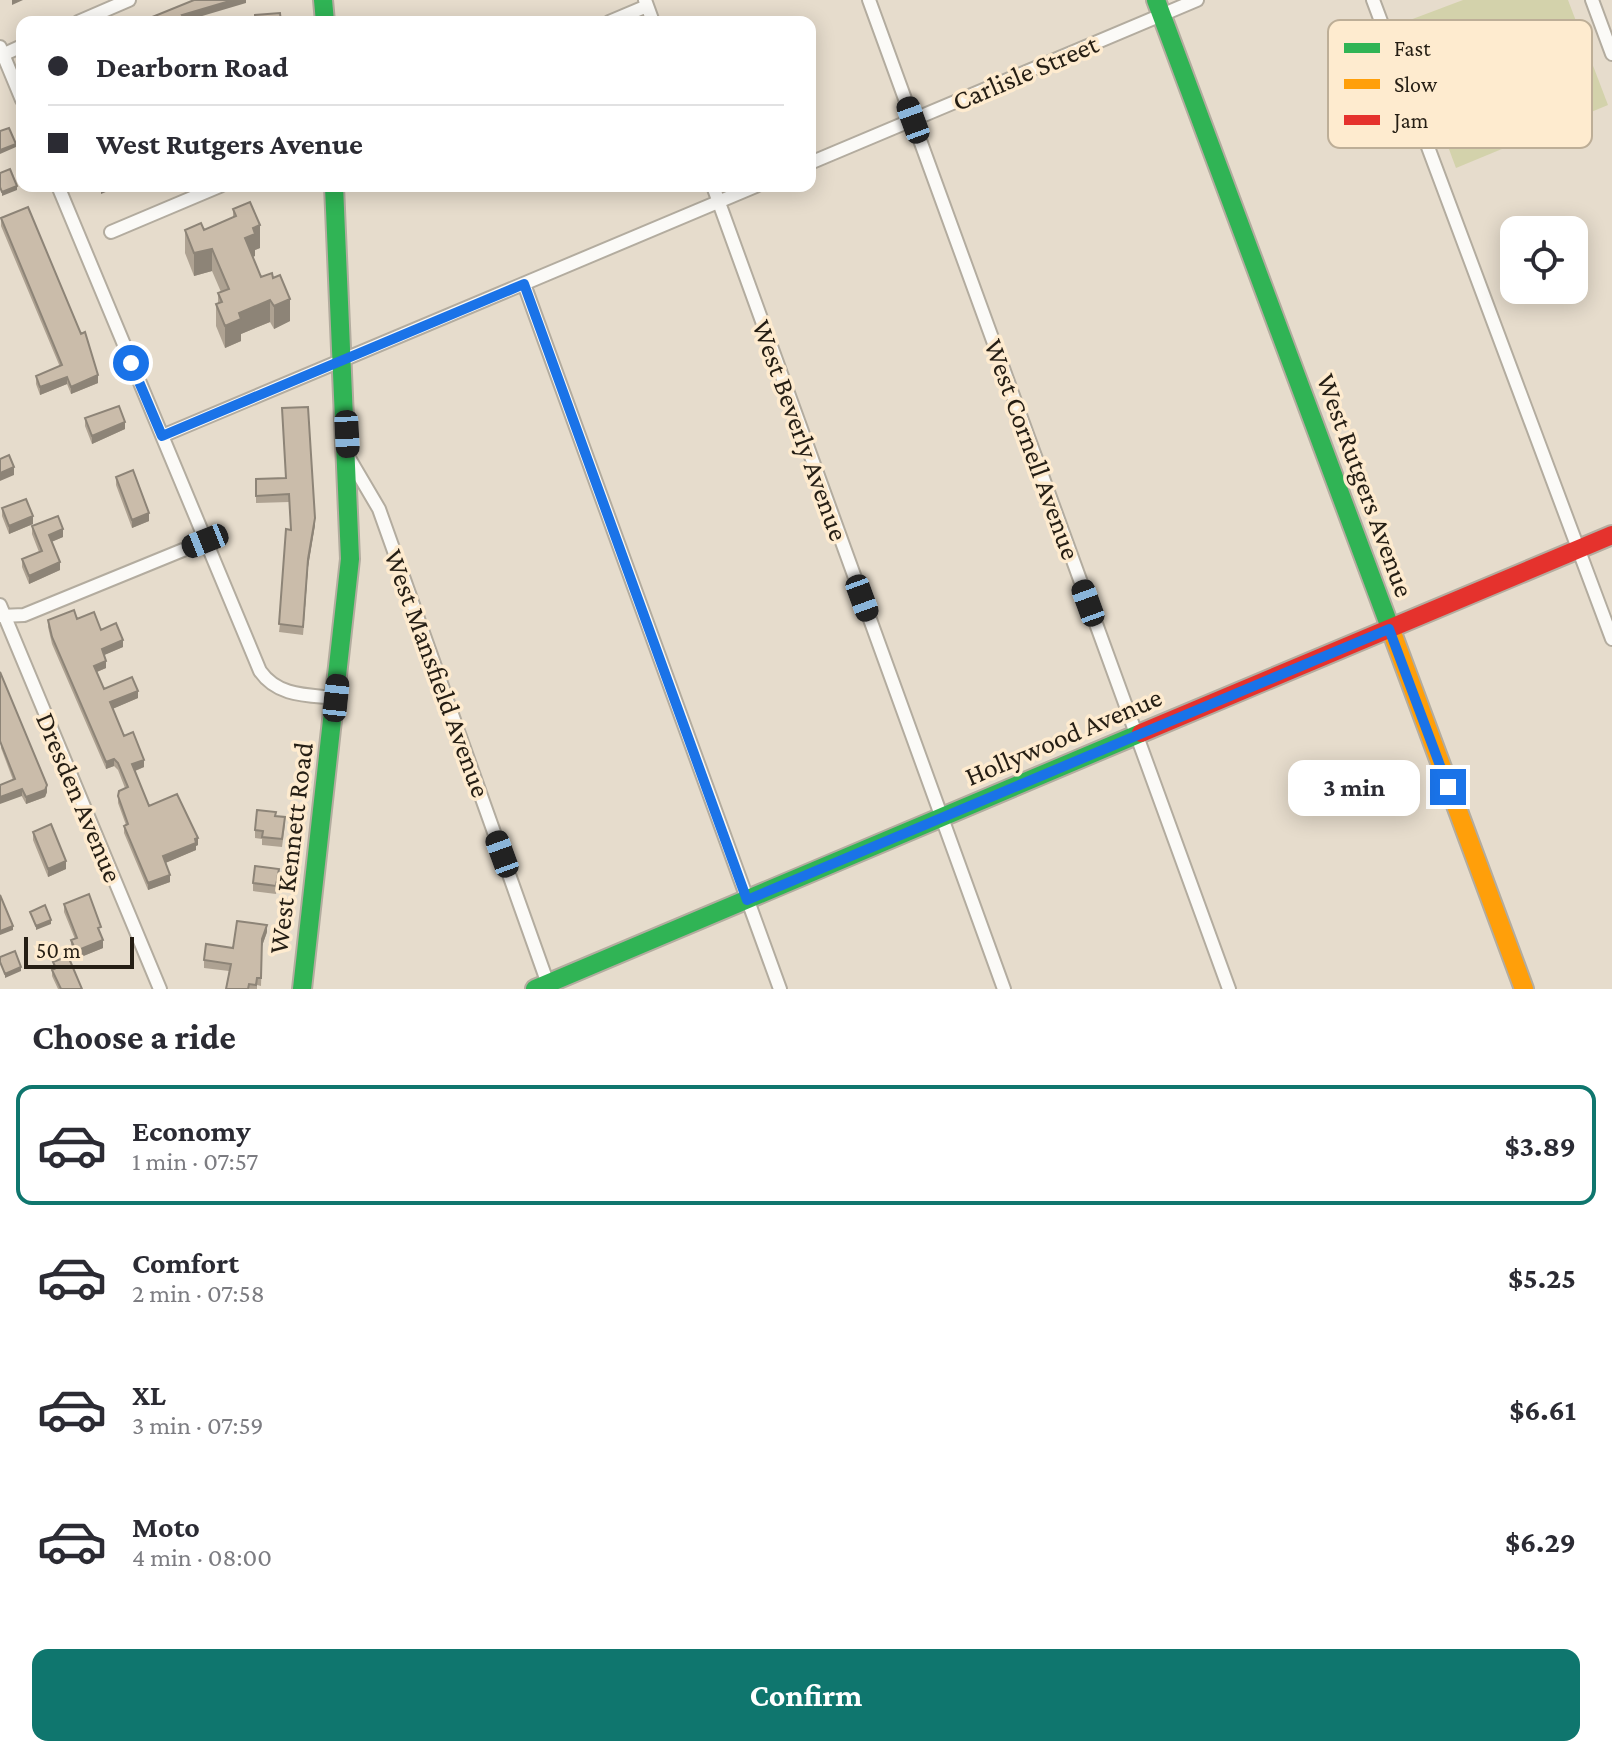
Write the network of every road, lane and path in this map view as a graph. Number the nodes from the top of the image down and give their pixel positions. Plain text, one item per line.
1 (129, 0) edge
2 (869, 0) edge
3 (1197, 0) edge
4 (1373, 0) edge
5 (1592, 0) edge
6 (646, 3) edge
7 (1159, 7) edge
8 (92, 16) edge
9 (621, 16) edge
10 (1380, 20) edge
11 (1, 53) edge
12 (1612, 54) edge
13 (16, 87) edge
14 (913, 120) junction
15 (1428, 148) edge
16 (816, 160) edge
17 (60, 192) edge
18 (206, 192) edge
19 (334, 192) edge
20 (715, 192) edge
21 (742, 192) edge
22 (718, 202) junction
23 (111, 232) dead end
24 (524, 284) junction
25 (343, 360) junction
26 (162, 436) junction
27 (349, 458) junction
28 (1612, 535) edge
29 (205, 541) junction
30 (1578, 549) junction
31 (2, 612) edge
32 (1389, 629) junction
33 (1612, 639) edge
34 (336, 698) junction
35 (1137, 735) junction
36 (942, 818) junction
37 (747, 900) junction
38 (542, 986) edge
39 (160, 989) edge
40 (302, 989) edge
41 (780, 989) edge
42 (1004, 989) edge
43 (1229, 989) edge
44 (1524, 989) edge

1 - 8 street
2 - 14 street, West Cornell Avenue
3 - 7 street, Carlisle Street
4 - 10 street
5 - 12 street
6 - 9 street
7 - 14 street, Carlisle Street
7 - 32 street, West Rutgers Avenue
11 - 13 street
14 - 16 street, Carlisle Street
14 - 35 street, West Cornell Avenue
15 - 30 street
17 - 26 street
18 - 23 street
19 - 25 street, West Kennett Road
20 - 22 street, West Beverly Avenue
21 - 22 street
22 - 24 street
22 - 36 street, West Beverly Avenue
24 - 25 street
24 - 37 street
25 - 26 street
25 - 27 street, West Kennett Road
26 - 29 street
27 - 34 street, West Kennett Road
27 - 38 street, West Mansfield Avenue
28 - 30 street, Hollywood Avenue
29 - 31 street
29 - 34 street
30 - 32 street, Hollywood Avenue
30 - 33 street
31 - 39 street, Dresden Avenue
32 - 35 street, Hollywood Avenue
32 - 44 street, West Rutgers Avenue
34 - 40 street, West Kennett Road
35 - 36 street, Hollywood Avenue
35 - 43 street, West Cornell Avenue
36 - 37 street, Hollywood Avenue
36 - 42 street, West Beverly Avenue
37 - 38 street, Hollywood Avenue
37 - 41 street

